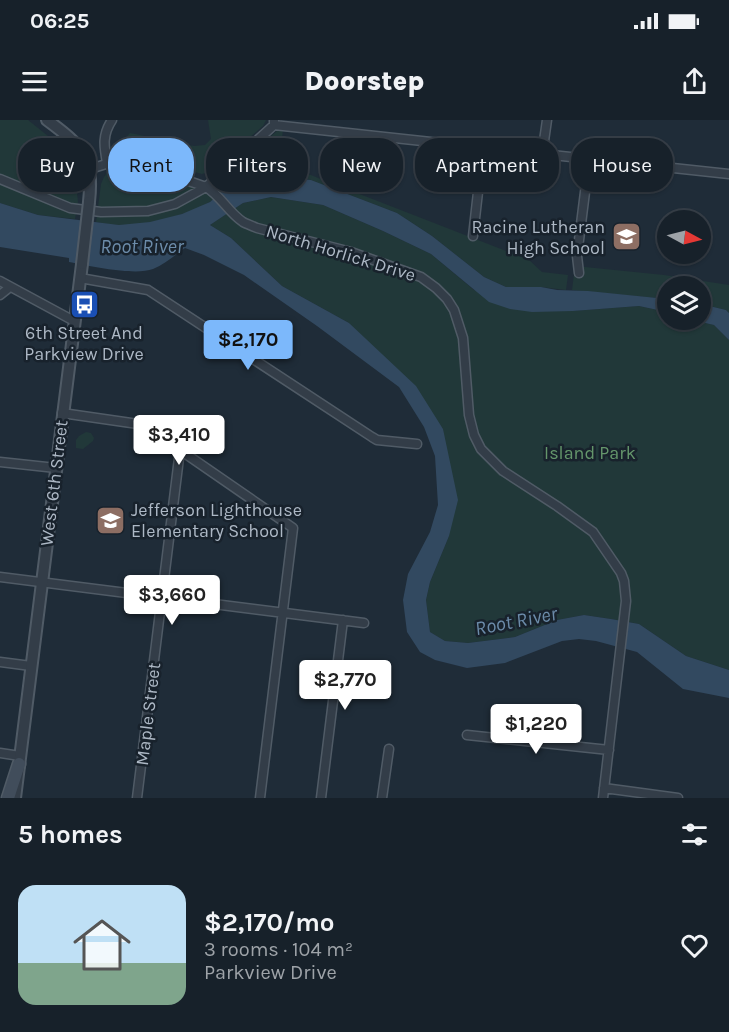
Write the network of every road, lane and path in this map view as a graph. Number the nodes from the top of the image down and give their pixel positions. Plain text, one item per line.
1 (47, 120) edge
2 (547, 120) edge
3 (274, 122) edge
4 (109, 123) edge
5 (70, 138) edge
6 (257, 138) edge
7 (544, 138) edge
8 (415, 140) edge
9 (107, 163) junction
10 (96, 167) edge
11 (673, 168) edge
12 (729, 174) edge
13 (0, 179) edge
14 (206, 187) joint
15 (91, 192) edge
16 (214, 192) edge
17 (478, 192) edge
18 (585, 192) edge
19 (473, 236) dead end
20 (579, 273) dead end
21 (80, 278) junction
22 (0, 281) edge
23 (10, 287) junction
24 (0, 296) edge
25 (74, 321) junction
26 (62, 413) junction
27 (417, 444) dead end
28 (180, 450) junction
29 (0, 462) edge
30 (56, 468) junction
31 (0, 577) edge
32 (42, 583) junction
33 (162, 598) junction
34 (282, 613) junction
35 (343, 620) junction
36 (364, 623) dead end
37 (0, 662) edge
38 (31, 666) junction
39 (467, 735) dead end
40 (389, 749) dead end
41 (609, 750) junction
42 (0, 753) edge
43 (20, 760) junction
44 (604, 788) junction
45 (8, 798) edge
46 (15, 798) edge
47 (137, 798) edge
48 (260, 798) edge
49 (321, 798) edge
50 (382, 798) edge
51 (603, 798) edge
52 (678, 798) edge

1 - 5 street
2 - 7 street
3 - 6 street
3 - 8 street
4 - 9 street
9 - 10 street, North Horlick Drive
9 - 14 street, North Horlick Drive
11 - 12 street
13 - 14 street
15 - 21 street, West 6th Street, bridge
16 - 41 street, North Horlick Drive
17 - 19 street
18 - 20 street
21 - 25 street, West 6th Street
21 - 27 street
22 - 23 street
23 - 24 street
23 - 25 street
25 - 26 street, West 6th Street
26 - 28 street
26 - 30 street, West 6th Street
28 - 33 street, Maple Street
28 - 34 street
29 - 30 street
30 - 32 street, West 6th Street
31 - 32 street
32 - 33 street
32 - 38 street, West 6th Street
33 - 34 street
33 - 47 street, Maple Street
34 - 35 street
34 - 48 street
35 - 36 street
35 - 49 street
37 - 38 street
38 - 43 street, West 6th Street
39 - 41 street
40 - 50 street
41 - 44 street, North Horlick Drive
42 - 43 street
43 - 45 main road
43 - 46 street, West 6th Street
44 - 51 street, North Horlick Drive
44 - 52 street

